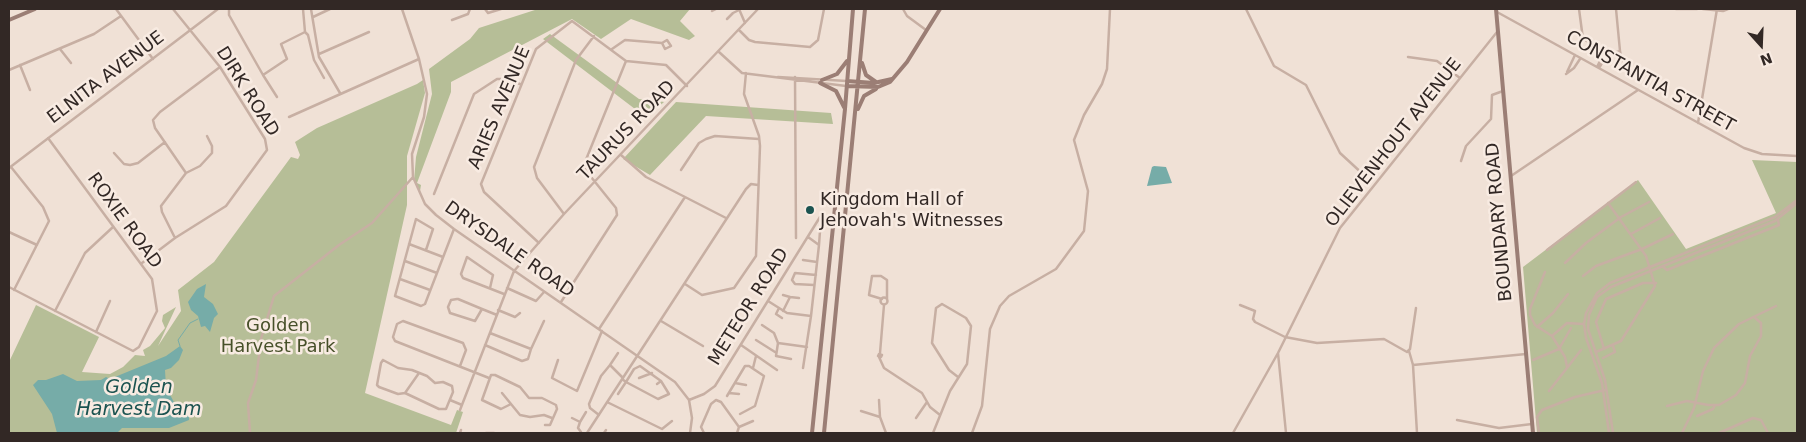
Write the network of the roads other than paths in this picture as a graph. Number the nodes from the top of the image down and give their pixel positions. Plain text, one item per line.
1 (35, 9) edge
2 (116, 9) edge
3 (173, 9) edge
4 (218, 9) edge
5 (229, 9) edge
6 (303, 9) edge
7 (311, 9) edge
8 (330, 9) edge
9 (402, 9) edge
10 (470, 9) edge
11 (485, 9) edge
12 (501, 9) edge
13 (716, 9) edge
14 (739, 9) edge
15 (758, 9) edge
16 (824, 9) edge
17 (853, 9) edge
18 (865, 9) edge
19 (903, 9) edge
20 (940, 9) edge
21 (1110, 9) edge
22 (1246, 9) edge
23 (1579, 9) edge
24 (1616, 9) edge
25 (1676, 9) edge
26 (1697, 9) edge
27 (1703, 9) edge
28 (1717, 9) edge
29 (1728, 9) edge
30 (1496, 10) edge
31 (712, 11) dead end
32 (121, 16) junction
33 (313, 17) junction
34 (727, 19) dead end
35 (9, 20) edge
36 (452, 20) dead end
37 (313, 22) junction
38 (304, 24) junction
39 (745, 24) junction
40 (190, 30) junction
41 (739, 30) junction
42 (926, 30) junction
43 (1498, 31) junction
44 (305, 32) junction
45 (369, 32) dead end
46 (594, 36) junction
47 (662, 43) dead end
48 (60, 49) junction
49 (612, 49) junction
50 (1620, 51) junction
51 (719, 52) junction
52 (1606, 53) junction
53 (319, 54) junction
54 (1575, 55) junction
55 (1408, 57) dead end
56 (153, 58) junction
57 (848, 58) junction
58 (861, 58) junction
59 (1580, 58) junction
60 (419, 59) junction
61 (1573, 59) junction
62 (626, 61) junction
63 (1622, 61) dead end
64 (1578, 62) junction
65 (71, 63) dead end
66 (20, 65) junction
67 (220, 67) junction
68 (1598, 67) junction
69 (9, 70) edge
70 (746, 73) junction
71 (263, 75) junction
72 (324, 78) dead end
73 (1460, 78) junction
74 (795, 79) junction
75 (821, 81) junction
76 (520, 84) junction
77 (847, 84) junction
78 (858, 84) junction
79 (878, 85) junction
80 (687, 86) junction
81 (30, 90) dead end
82 (1503, 90) junction
83 (1638, 90) junction
84 (340, 94) junction
85 (277, 97) dead end
86 (845, 109) junction
87 (856, 114) junction
88 (289, 117) dead end
89 (1698, 122) junction
90 (207, 136) dead end
91 (48, 138) junction
92 (759, 139) junction
93 (165, 142) junction
94 (114, 152) dead end
95 (621, 155) junction
96 (1797, 156) edge
97 (1461, 161) dead end
98 (10, 168) edge
99 (681, 170) dead end
100 (186, 173) junction
101 (1365, 176) dead end
102 (413, 177) junction
103 (1510, 177) junction
104 (595, 182) junction
105 (1636, 182) dead end
106 (758, 185) junction
107 (434, 194) dead end
108 (685, 197) junction
109 (1797, 200) edge
110 (1649, 202) dead end
111 (1608, 203) junction
112 (1797, 204) edge
113 (564, 214) junction
114 (820, 217) dead end
115 (727, 218) junction
116 (1660, 218) dead end
117 (1619, 219) junction
118 (1778, 220) junction
119 (114, 227) junction
120 (454, 229) junction
121 (9, 232) edge
122 (820, 232) dead end
123 (1630, 234) junction
124 (1673, 234) dead end
125 (808, 237) junction
126 (175, 238) junction
127 (796, 238) dead end
128 (539, 243) junction
129 (409, 244) junction
130 (37, 245) junction
131 (819, 245) junction
132 (1642, 249) junction
133 (426, 250) junction
134 (1547, 250) dead end
135 (443, 256) junction
136 (802, 260) dead end
137 (405, 261) junction
138 (817, 262) junction
139 (142, 263) junction
140 (1565, 263) dead end
141 (1662, 266) junction
142 (1652, 268) junction
143 (514, 271) junction
144 (1545, 272) dead end
145 (437, 273) junction
146 (816, 275) junction
147 (1583, 276) dead end
148 (400, 279) junction
149 (1656, 283) junction
150 (685, 284) junction
151 (814, 286) junction
152 (9, 287) edge
153 (490, 288) junction
154 (507, 288) junction
155 (14, 290) junction
156 (430, 290) junction
157 (544, 292) junction
158 (504, 294) junction
159 (1568, 294) dead end
160 (783, 295) dead end
161 (790, 297) junction
162 (799, 298) dead end
163 (882, 299) junction
164 (887, 299) junction
165 (110, 301) dead end
166 (768, 301) junction
167 (561, 303) junction
168 (884, 305) junction
169 (1240, 305) dead end
170 (1776, 306) dead end
171 (779, 308) junction
172 (1416, 308) dead end
173 (482, 309) junction
174 (498, 310) junction
175 (55, 311) junction
176 (783, 311) junction
177 (772, 312) dead end
178 (520, 313) dead end
179 (776, 314) junction
180 (497, 315) junction
181 (811, 316) junction
182 (1754, 317) junction
183 (782, 318) dead end
184 (544, 321) dead end
185 (661, 321) junction
186 (1586, 324) junction
187 (762, 325) dead end
188 (1537, 327) junction
189 (1571, 328) dead end
190 (600, 330) junction
191 (96, 332) junction
192 (490, 332) junction
193 (1552, 336) junction
194 (1285, 337) junction
195 (756, 340) dead end
196 (778, 343) junction
197 (485, 345) junction
198 (741, 345) junction
199 (702, 346) dead end
200 (806, 346) junction
201 (1613, 346) junction
202 (531, 349) junction
203 (1559, 349) junction
204 (1604, 349) junction
205 (1581, 350) dead end
206 (1409, 351) junction
207 (775, 352) junction
208 (618, 353) dead end
209 (1278, 353) junction
210 (1594, 353) junction
211 (1526, 354) junction
212 (637, 355) junction
213 (756, 356) junction
214 (1603, 358) dead end
215 (791, 359) dead end
216 (558, 360) dead end
217 (1533, 360) dead end
218 (610, 365) junction
219 (1412, 365) junction
220 (460, 366) junction
221 (1567, 367) junction
222 (753, 368) junction
223 (803, 368) dead end
224 (777, 370) dead end
225 (475, 372) junction
226 (419, 373) junction
227 (652, 373) junction
228 (958, 377) junction
229 (489, 378) junction
230 (622, 378) junction
231 (639, 378) dead end
232 (662, 381) junction
233 (626, 382) junction
234 (735, 383) junction
235 (657, 384) dead end
236 (746, 384) dead end
237 (1605, 390) junction
238 (1549, 391) dead end
239 (405, 393) junction
240 (502, 393) dead end
241 (729, 393) junction
242 (618, 394) dead end
243 (739, 394) dead end
244 (1697, 395) junction
245 (727, 396) dead end
246 (658, 399) junction
247 (450, 400) junction
248 (689, 400) junction
249 (879, 400) dead end
250 (654, 401) dead end
251 (607, 402) junction
252 (927, 402) junction
253 (1696, 402) junction
254 (511, 404) junction
255 (1700, 404) junction
256 (462, 405) junction
257 (1715, 405) junction
258 (1667, 406) dead end
259 (460, 410) dead end
260 (586, 412) dead end
261 (860, 412) dead end
262 (740, 414) dead end
263 (599, 415) junction
264 (940, 415) junction
265 (1697, 416) dead end
266 (880, 417) junction
267 (552, 418) junction
268 (572, 418) dead end
269 (916, 418) dead end
270 (753, 420) dead end
271 (1457, 420) dead end
272 (672, 421) dead end
273 (580, 422) junction
274 (1532, 424) junction
275 (545, 426) dead end
276 (740, 427) junction
277 (250, 433) edge
278 (486, 433) edge
279 (494, 433) edge
280 (583, 433) edge
281 (690, 433) edge
282 (704, 433) edge
283 (737, 433) edge
284 (812, 433) edge
285 (824, 433) edge
286 (886, 433) edge
287 (933, 433) edge
288 (972, 433) edge
289 (1233, 433) edge
290 (1286, 433) edge
291 (1417, 433) edge
292 (1533, 433) edge
293 (1539, 433) edge
294 (1611, 433) edge
295 (1682, 433) edge
296 (1719, 433) edge
297 (1768, 433) edge

1 - 35 main road
2 - 32 street
3 - 40 street, DIRK ROAD
4 - 40 street, ELNITA AVENUE
5 - 71 street
6 - 38 street
7 - 33 street
8 - 33 street
9 - 60 street, DRYSDALE ROAD
10 - 36 street
11 - 12 street
13 - 31 street
14 - 34 street
14 - 39 street
15 - 39 street, TAURUS ROAD
16 - 41 street
17 - 57 main road
18 - 58 main road
19 - 42 street
20 - 42 main road
21 - 288 street
22 - 101 street
23 - 52 street
24 - 50 street
25 - 26 street
27 - 28 street
28 - 29 street
28 - 89 street
30 - 43 main road, BOUNDARY ROAD
30 - 54 street, CONSTANTIA STREET
32 - 48 street
32 - 56 street
33 - 37 street
37 - 38 street
37 - 53 street
38 - 44 street
39 - 41 street, TAURUS ROAD
40 - 56 street, ELNITA AVENUE
40 - 67 street, DIRK ROAD
41 - 51 street, TAURUS ROAD
42 - 79 main road
43 - 73 street, OLIEVENHOUT AVENUE
43 - 82 main road, BOUNDARY ROAD
44 - 71 street
44 - 72 street
45 - 53 street
46 - 49 street, ARIES AVENUE
46 - 76 street, ARIES AVENUE
46 - 113 street
47 - 49 street
48 - 65 street
48 - 66 street
49 - 62 street, ARIES AVENUE
50 - 52 street
50 - 63 street
51 - 70 street
51 - 80 street, TAURUS ROAD
52 - 68 street
53 - 84 street
54 - 59 street, CONSTANTIA STREET
54 - 61 street
55 - 73 street
56 - 91 street, ELNITA AVENUE
57 - 75 main road
57 - 77 main road
58 - 78 main road
58 - 79 main road
59 - 64 street
59 - 68 street, CONSTANTIA STREET
60 - 84 street
60 - 102 street, DRYSDALE ROAD
61 - 64 street
61 - 64 street
62 - 80 street
62 - 104 street
66 - 69 street
66 - 81 street
67 - 93 street
67 - 126 street, DIRK ROAD
68 - 83 street, CONSTANTIA STREET
70 - 74 street
70 - 92 street
71 - 85 street
73 - 194 street, OLIEVENHOUT AVENUE
74 - 75 street
74 - 127 street
75 - 77 street
75 - 86 main road
76 - 107 street
76 - 128 street, ARIES AVENUE
77 - 78 main road
77 - 86 main road
78 - 79 main road
78 - 87 main road
79 - 87 main road
80 - 95 street, TAURUS ROAD
82 - 97 street
82 - 103 main road, BOUNDARY ROAD
83 - 89 street, CONSTANTIA STREET
83 - 103 street
84 - 88 street
86 - 284 main road
87 - 285 main road
89 - 96 street, CONSTANTIA STREET
90 - 100 street
91 - 98 street, ELNITA AVENUE
91 - 119 street, ROXIE ROAD
92 - 99 street
92 - 106 street
93 - 94 street
93 - 100 street
95 - 104 street, TAURUS ROAD
95 - 108 street
98 - 130 street
100 - 126 street
102 - 120 street, DRYSDALE ROAD
102 - 277 street
103 - 211 main road, BOUNDARY ROAD
104 - 113 street, TAURUS ROAD
104 - 167 street
105 - 111 street
106 - 115 street
106 - 150 street
108 - 115 street
108 - 190 street
109 - 142 street
110 - 117 street
111 - 117 street
111 - 134 street
112 - 118 street
113 - 128 street, TAURUS ROAD
114 - 125 street, METEOR ROAD
115 - 150 street
116 - 123 street
117 - 123 street
117 - 140 street
118 - 141 street
118 - 141 street
119 - 139 street, ROXIE ROAD
119 - 175 street
120 - 135 street
120 - 143 street, DRYSDALE ROAD
121 - 130 street
122 - 131 street
123 - 132 street
124 - 132 street
125 - 131 street
125 - 166 street, METEOR ROAD
126 - 139 street, DIRK ROAD
128 - 143 street, TAURUS ROAD
129 - 133 street
129 - 133 street
129 - 137 street
130 - 155 street
131 - 138 street
132 - 142 street
132 - 147 street
133 - 135 street
135 - 145 street
136 - 138 street
137 - 145 street
137 - 148 street
138 - 146 street
139 - 191 street, ROXIE ROAD
141 - 142 street
142 - 149 street
142 - 186 street
143 - 154 street, TAURUS ROAD
143 - 157 street, DRYSDALE ROAD
144 - 188 street
145 - 156 street
146 - 151 street
146 - 151 street
148 - 156 street
148 - 156 street
149 - 201 street
149 - 204 street
150 - 185 street
151 - 181 street
152 - 155 street
153 - 153 street
153 - 158 street
154 - 157 street
154 - 158 street, TAURUS ROAD
155 - 175 street
157 - 167 street, DRYSDALE ROAD
158 - 174 street, TAURUS ROAD
159 - 188 street
160 - 161 street
161 - 162 street
161 - 176 street
163 - 164 street
163 - 164 street
163 - 168 street
164 - 168 street
165 - 191 street
166 - 171 street
166 - 198 street, METEOR ROAD
167 - 190 street, DRYSDALE ROAD
168 - 252 street
169 - 194 street
170 - 182 street
171 - 176 street
171 - 179 street
172 - 206 street
173 - 173 street
173 - 180 street
174 - 178 street
174 - 180 street, TAURUS ROAD
175 - 191 street
176 - 181 street
177 - 179 street
179 - 183 street
180 - 192 street, TAURUS ROAD
181 - 200 street
182 - 244 street
182 - 257 street
184 - 202 street
185 - 199 street
185 - 212 street
186 - 193 street
186 - 210 street
187 - 196 street
188 - 193 street
189 - 203 street
190 - 212 street, DRYSDALE ROAD
190 - 216 street
192 - 197 street, TAURUS ROAD
192 - 202 street
193 - 203 street
194 - 206 street
194 - 209 street, OLIEVENHOUT AVENUE
195 - 207 street
196 - 200 street
196 - 207 street
197 - 202 street
197 - 225 street, TAURUS ROAD
198 - 213 street
198 - 248 street, METEOR ROAD
200 - 223 street
201 - 204 street
201 - 214 street
203 - 217 street
203 - 221 street
204 - 210 street
205 - 221 street
206 - 219 street
207 - 215 street
208 - 218 street
209 - 289 street, OLIEVENHOUT AVENUE
209 - 290 street
210 - 237 street
211 - 219 street
211 - 274 main road, BOUNDARY ROAD
212 - 230 street
212 - 248 street, DRYSDALE ROAD
213 - 222 street
213 - 224 street
218 - 230 street
218 - 263 street
219 - 291 street
220 - 220 street
220 - 225 street
221 - 238 street
222 - 234 street
222 - 262 street
225 - 229 street
225 - 256 street, TAURUS ROAD
226 - 239 street
226 - 239 street
226 - 247 street
227 - 231 street
227 - 232 street
227 - 233 street
228 - 228 street
228 - 264 street
229 - 254 street
229 - 267 street
230 - 233 street
230 - 251 street
232 - 235 street
232 - 246 street
233 - 242 street
233 - 246 street
234 - 236 street
234 - 241 street
237 - 293 street
237 - 294 street
239 - 247 street
240 - 254 street
241 - 243 street
241 - 245 street
244 - 253 street
244 - 255 street
246 - 250 street
247 - 256 street
248 - 281 street
249 - 266 street
251 - 263 street
251 - 272 street
252 - 264 street
252 - 269 street
253 - 255 street
253 - 258 street
253 - 295 street
254 - 267 street
255 - 257 street
256 - 259 street, TAURUS ROAD
257 - 265 street
260 - 273 street
261 - 266 street
263 - 280 street
264 - 287 street
266 - 286 street
267 - 275 street
268 - 273 street
270 - 276 street
271 - 274 street
273 - 280 street
274 - 292 main road, BOUNDARY ROAD
276 - 282 street
276 - 283 street
278 - 279 street
296 - 297 street

